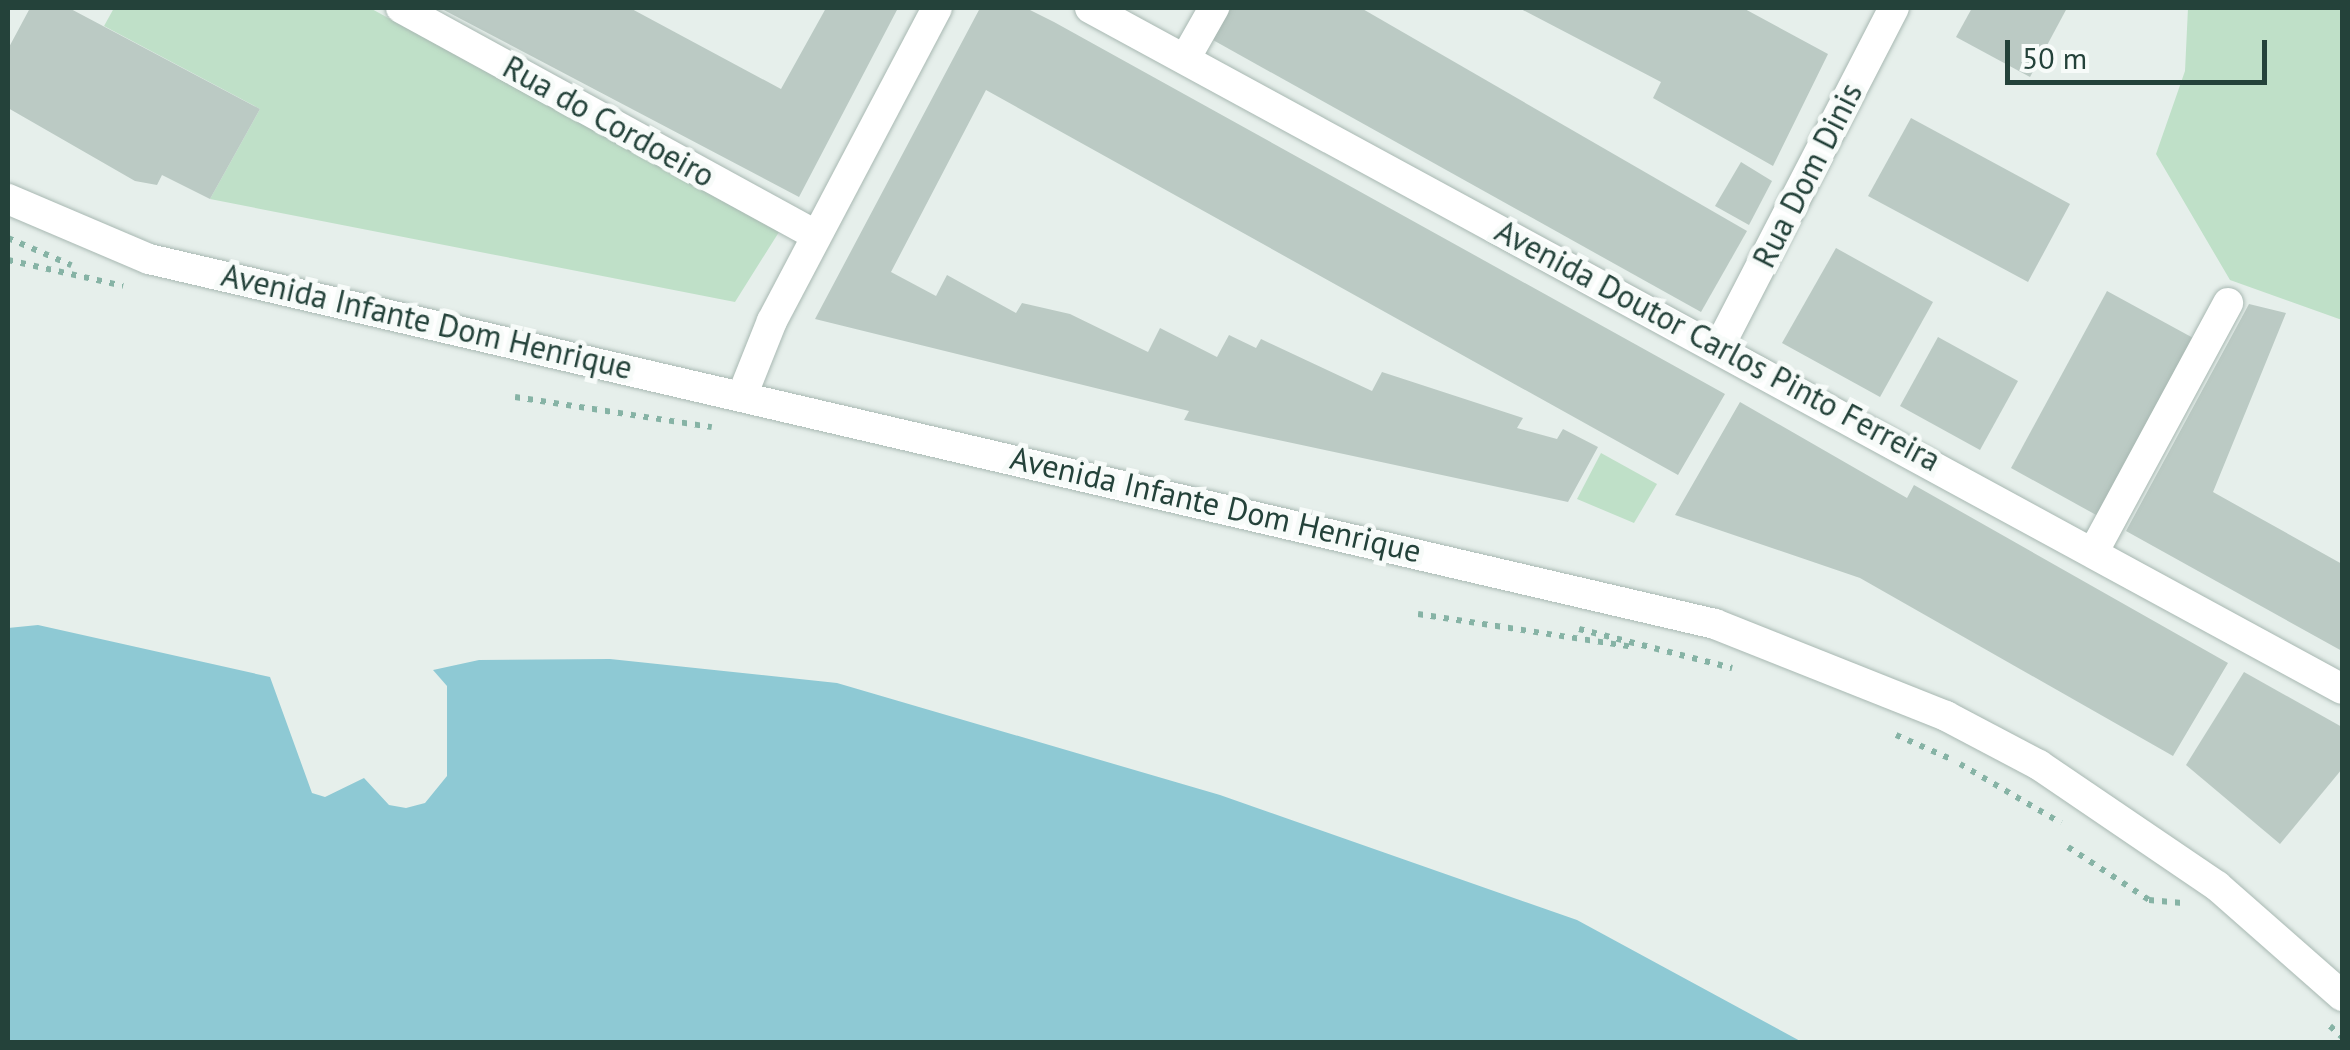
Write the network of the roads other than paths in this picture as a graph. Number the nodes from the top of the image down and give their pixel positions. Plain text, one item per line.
1 (401, 8) edge
2 (937, 8) edge
3 (1090, 8) edge
4 (1214, 8) edge
5 (1894, 8) edge
6 (1185, 59) junction
7 (8, 199) edge
8 (816, 235) junction
9 (2228, 303) dead end
10 (1720, 343) junction
11 (744, 391) junction
12 (2094, 551) junction
13 (2342, 689) edge
14 (2338, 1003) edge

1 - 8 street, Rua do Cordoeiro
2 - 8 street
3 - 6 street, Avenida Doutor Carlos Pinto Ferreira
4 - 6 street
5 - 10 street, Rua Dom Dinis
6 - 10 street, Avenida Doutor Carlos Pinto Ferreira
7 - 11 street, Avenida Infante Dom Henrique
8 - 11 street
9 - 12 street
10 - 12 street, Avenida Doutor Carlos Pinto Ferreira
11 - 14 street, Avenida Infante Dom Henrique
12 - 13 street, Avenida Doutor Carlos Pinto Ferreira

